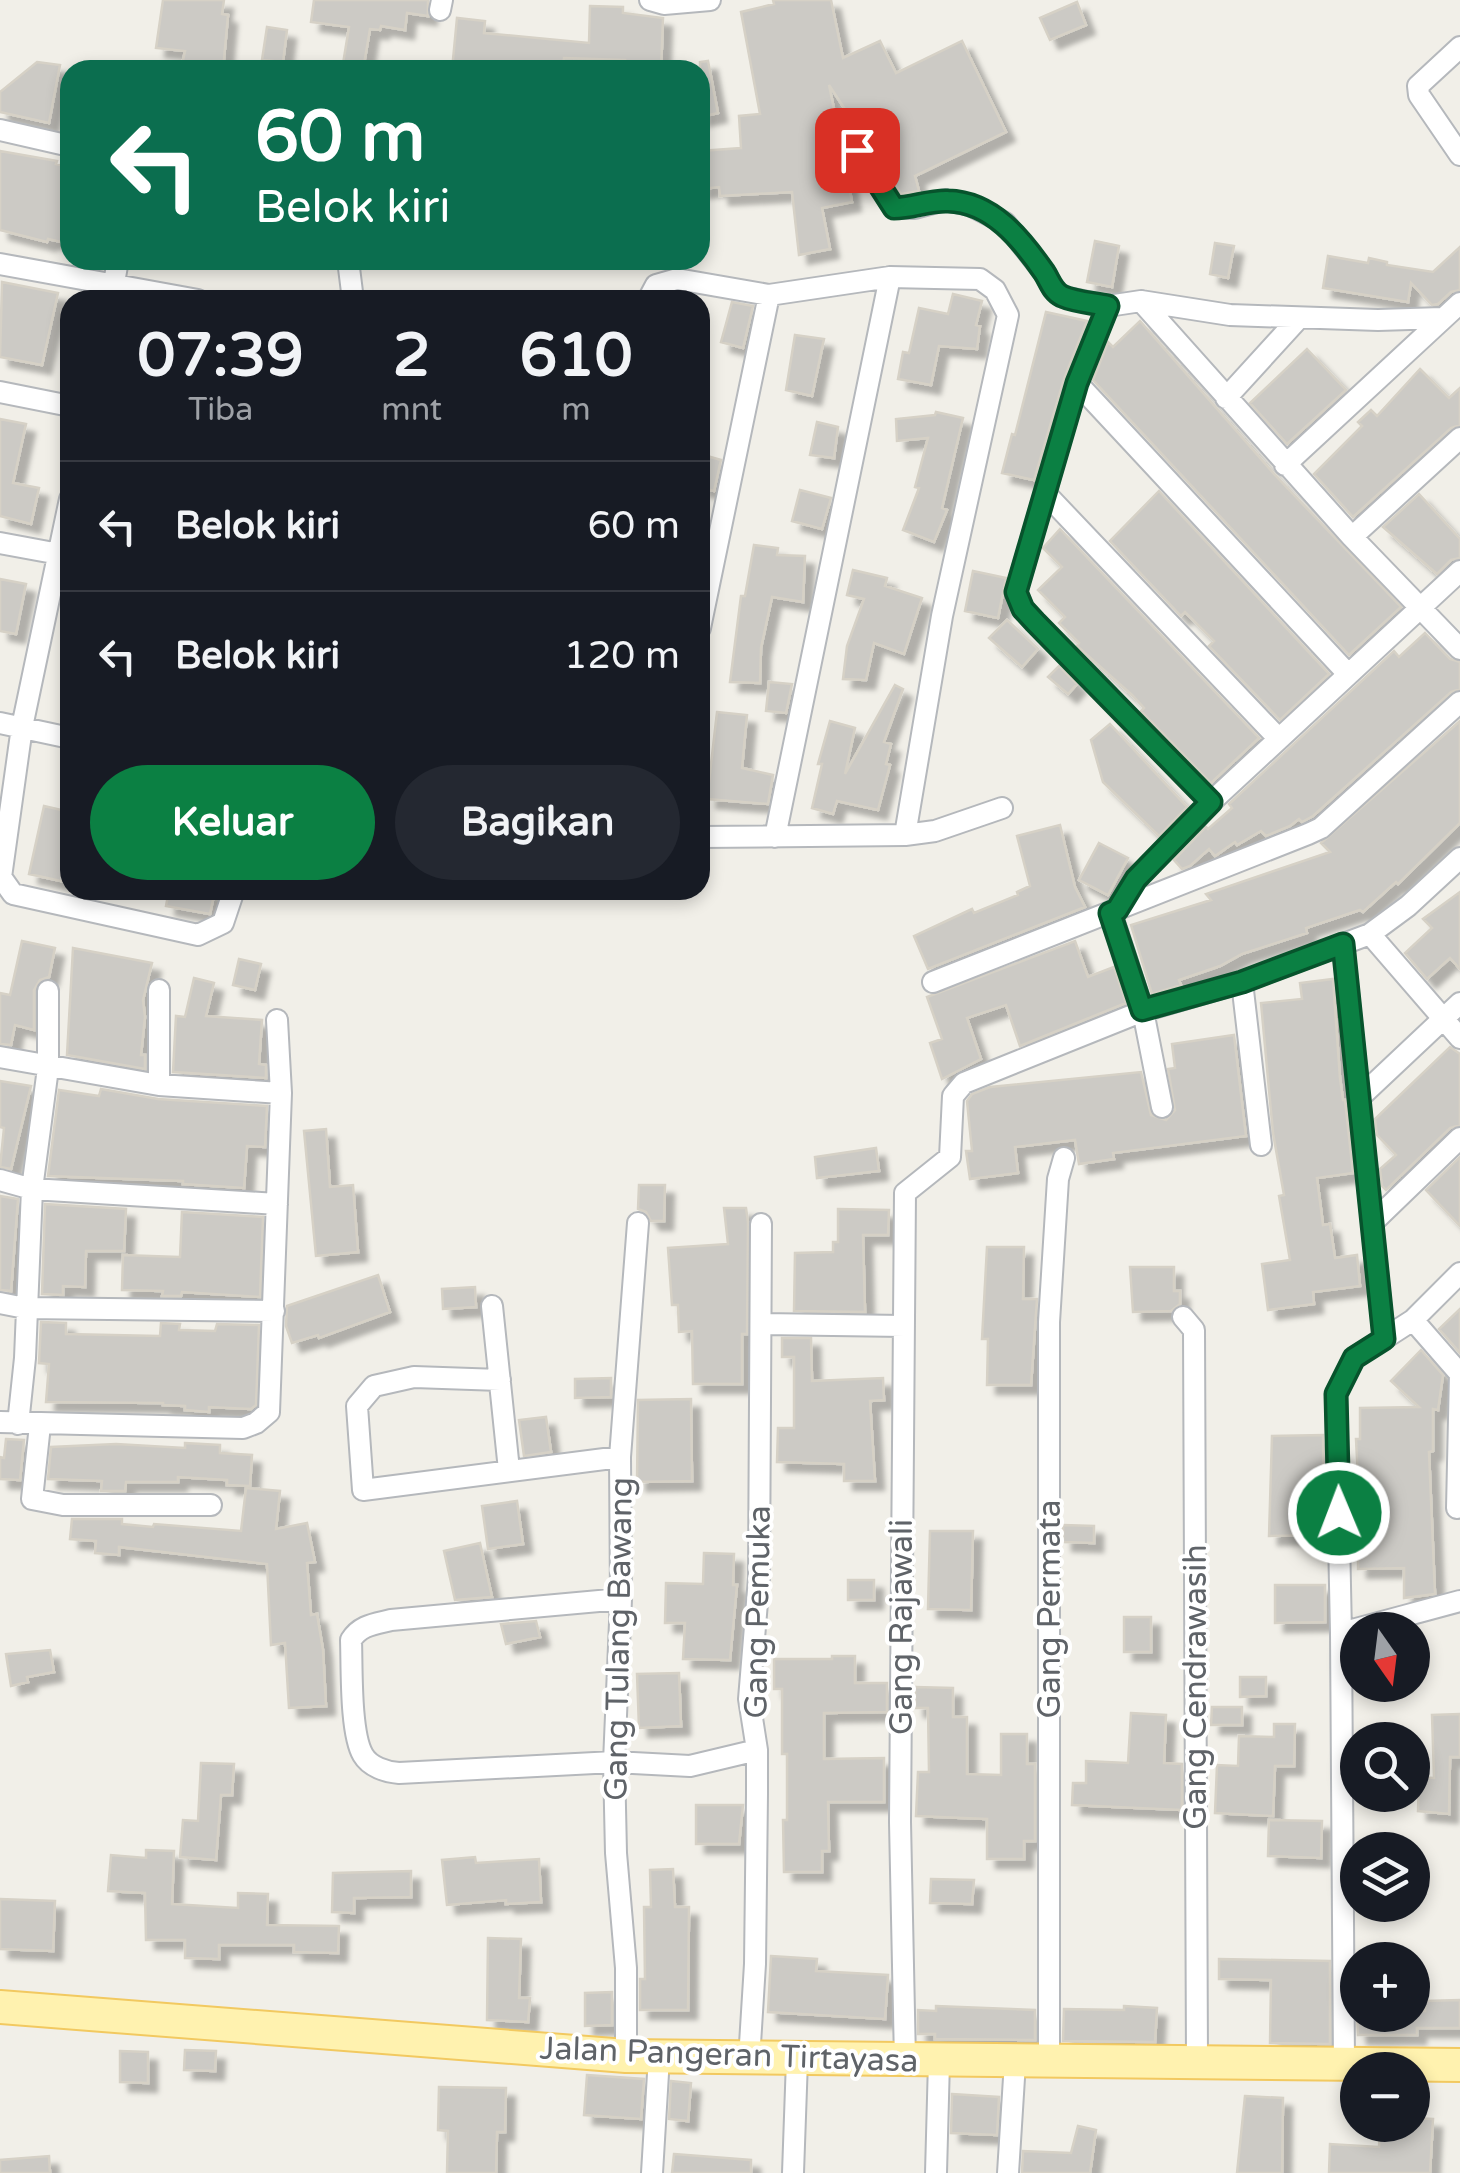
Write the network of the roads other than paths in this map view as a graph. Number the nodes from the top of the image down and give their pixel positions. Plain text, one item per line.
1 (650, 0) edge
2 (710, 0) edge
3 (1460, 47) edge
4 (838, 122) dead end
5 (0, 130) edge
6 (60, 144) edge
7 (1460, 155) edge
8 (0, 264) edge
9 (890, 277) junction
10 (105, 290) edge
11 (653, 290) edge
12 (768, 295) junction
13 (1140, 301) junction
14 (1460, 303) edge
15 (1108, 306) junction
16 (1299, 318) junction
17 (1442, 318) junction
18 (1077, 383) junction
19 (0, 392) edge
20 (1226, 398) junction
21 (60, 404) edge
22 (1460, 438) edge
23 (1285, 465) junction
24 (1046, 494) junction
25 (1352, 537) junction
26 (0, 542) edge
27 (60, 554) edge
28 (1460, 572) edge
29 (60, 575) edge
30 (710, 579) edge
31 (1421, 608) junction
32 (1460, 649) edge
33 (1348, 674) junction
34 (1460, 702) edge
35 (0, 723) edge
36 (22, 727) junction
37 (60, 736) edge
38 (1279, 739) junction
39 (1211, 802) junction
40 (1002, 808) dead end
41 (905, 835) junction
42 (710, 837) edge
43 (775, 837) junction
44 (1460, 858) edge
45 (230, 900) edge
46 (1114, 911) junction
47 (1370, 934) junction
48 (1343, 944) junction
49 (933, 982) dead end
50 (1242, 982) junction
51 (159, 990) dead end
52 (48, 991) dead end
53 (1460, 1004) edge
54 (1142, 1010) junction
55 (1443, 1019) junction
56 (277, 1020) dead end
57 (1460, 1038) edge
58 (0, 1057) edge
59 (48, 1068) junction
60 (158, 1085) junction
61 (281, 1093) junction
62 (1359, 1098) junction
63 (1162, 1106) dead end
64 (1460, 1138) edge
65 (1261, 1145) dead end
66 (1064, 1158) dead end
67 (0, 1180) edge
68 (32, 1189) junction
69 (277, 1204) junction
70 (1372, 1222) junction
71 (638, 1223) dead end
72 (761, 1224) dead end
73 (1460, 1274) edge
74 (0, 1303) edge
75 (492, 1306) dead end
76 (25, 1308) junction
77 (274, 1311) junction
78 (1183, 1317) dead end
79 (1414, 1320) junction
80 (762, 1324) junction
81 (904, 1326) junction
82 (1384, 1339) junction
83 (1460, 1374) edge
84 (500, 1380) junction
85 (9, 1423) edge
86 (40, 1425) junction
87 (620, 1456) junction
88 (510, 1470) junction
89 (211, 1505) dead end
90 (1457, 1508) dead end
91 (621, 1599) junction
92 (1460, 1601) edge
93 (1341, 1612) edge
94 (1419, 1612) edge
95 (1341, 1702) edge
96 (757, 1750) junction
97 (614, 1762) junction
98 (0, 2007) edge
99 (1344, 2052) edge
100 (626, 2056) junction
101 (659, 2057) junction
102 (749, 2060) junction
103 (797, 2060) junction
104 (905, 2061) junction
105 (939, 2061) junction
106 (1015, 2062) junction
107 (1048, 2062) junction
108 (1197, 2063) junction
109 (1340, 2064) edge
110 (1430, 2065) edge
111 (1460, 2065) edge
112 (652, 2173) edge
113 (793, 2173) edge
114 (936, 2173) edge
115 (1008, 2173) edge

1 - 2 street
3 - 7 street
4 - 15 street
5 - 6 street
8 - 10 street
9 - 12 street
9 - 41 street
9 - 43 street
11 - 12 street
12 - 30 street
13 - 15 street
13 - 16 street
13 - 20 street
14 - 17 street
15 - 18 street
16 - 17 street
16 - 20 street
17 - 23 street
18 - 24 street
18 - 33 street
19 - 21 street
20 - 23 street
22 - 25 street
23 - 25 street
24 - 38 street
24 - 39 street
25 - 31 street
26 - 27 street
28 - 31 street
29 - 36 street
31 - 32 street
31 - 33 street
33 - 38 street
34 - 46 street
35 - 36 street
36 - 37 street
36 - 45 street
38 - 39 street
39 - 46 street
40 - 41 street
41 - 43 street
42 - 43 street
44 - 47 street
46 - 49 street
46 - 54 street
47 - 48 street
47 - 55 street
48 - 50 street
48 - 62 street
50 - 54 street
50 - 65 street
51 - 60 street
52 - 59 street
53 - 55 street
54 - 63 street
54 - 81 street, Gang Rajawali
55 - 57 street
55 - 62 street
56 - 61 street
58 - 59 street
59 - 60 street
59 - 68 street
60 - 61 street
61 - 69 street
62 - 70 street
64 - 70 street
66 - 107 street, Gang Permata
67 - 68 street
68 - 69 street
68 - 76 street
69 - 77 street
70 - 82 street
71 - 87 street, Gang Tulang Bawang
72 - 80 street, Gang Pemuka
73 - 79 street
74 - 76 street
75 - 84 street
76 - 77 street
76 - 85 street
77 - 86 street
78 - 108 street, Gang Cendrawasih
79 - 82 street
79 - 83 street
80 - 81 street
80 - 96 street, Gang Pemuka
81 - 104 street, Gang Rajawali
82 - 93 street
83 - 90 street
84 - 88 street
84 - 88 street
85 - 86 street
86 - 89 street
87 - 88 street
87 - 91 street, Gang Tulang Bawang
91 - 97 street, Gang Tulang Bawang
91 - 97 street
92 - 94 street
95 - 99 street
96 - 97 street
96 - 102 street, Gang Pemuka
97 - 100 street, Gang Tulang Bawang
98 - 100 main road, Jalan Pangeran Tirtayasa
100 - 101 main road, Jalan Pangeran Tirtayasa
101 - 102 main road, Jalan Pangeran Tirtayasa
101 - 112 street
102 - 103 main road, Jalan Pangeran Tirtayasa
103 - 104 main road, Jalan Pangeran Tirtayasa
103 - 113 street
104 - 105 main road, Jalan Pangeran Tirtayasa
105 - 106 main road, Jalan Pangeran Tirtayasa
105 - 114 street
106 - 107 main road, Jalan Pangeran Tirtayasa
106 - 115 street
107 - 108 main road, Jalan Pangeran Tirtayasa
108 - 109 main road, Jalan Pangeran Tirtayasa
110 - 111 main road, Jalan Pangeran Tirtayasa

